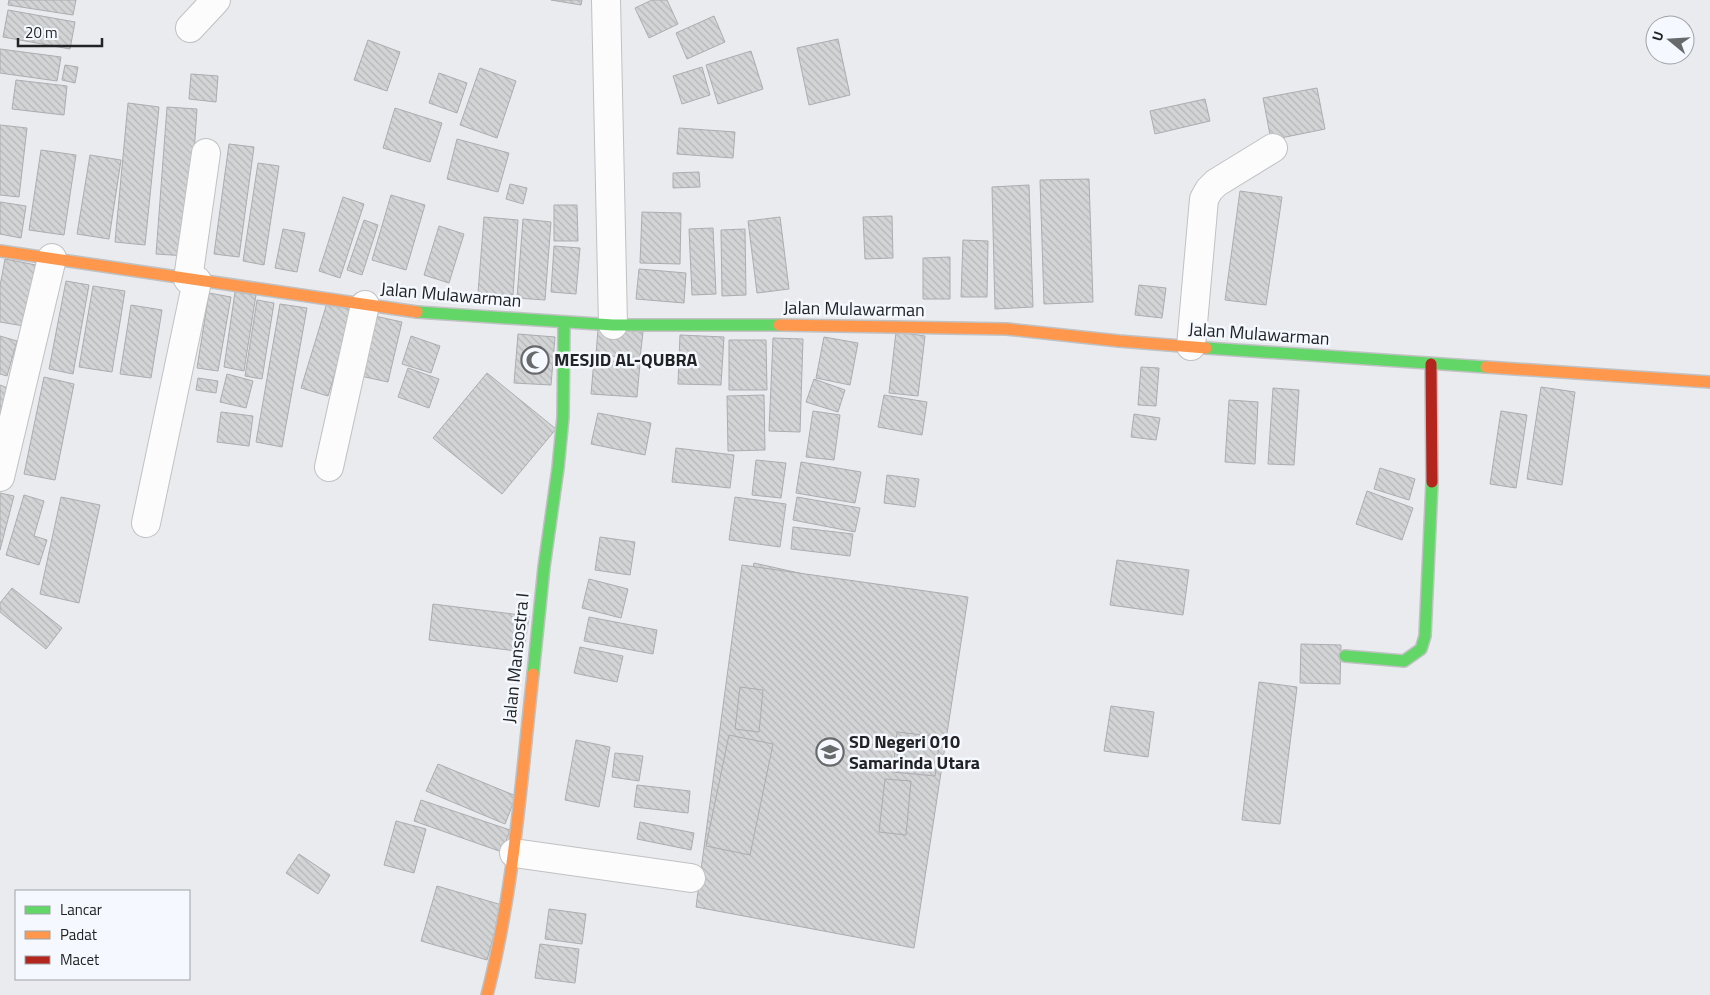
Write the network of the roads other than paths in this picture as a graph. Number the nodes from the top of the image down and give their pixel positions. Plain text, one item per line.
1 (216, 0) edge
2 (606, 0) edge
3 (190, 28) dead end
4 (1273, 148) dead end
5 (206, 153) dead end
6 (0, 251) edge
7 (52, 258) junction
8 (192, 280) junction
9 (365, 305) junction
10 (564, 323) junction
11 (613, 325) junction
12 (1191, 346) junction
13 (1431, 364) junction
14 (1710, 382) edge
15 (328, 467) dead end
16 (0, 477) edge
17 (146, 523) dead end
18 (1345, 656) dead end
19 (514, 853) junction
20 (691, 878) dead end
21 (487, 995) edge

1 - 3 street
2 - 11 street
4 - 12 street
5 - 8 street
6 - 7 street, Jalan Mulawarman
7 - 8 street, Jalan Mulawarman
7 - 16 street
8 - 9 street, Jalan Mulawarman
8 - 17 street
9 - 10 street, Jalan Mulawarman
9 - 15 street
10 - 11 street, Jalan Mulawarman
10 - 19 street, Jalan Mansostra I
11 - 12 street, Jalan Mulawarman
12 - 13 street, Jalan Mulawarman
13 - 14 street, Jalan Mulawarman
13 - 18 street
19 - 20 street
19 - 21 street, Jalan Mansostra I

